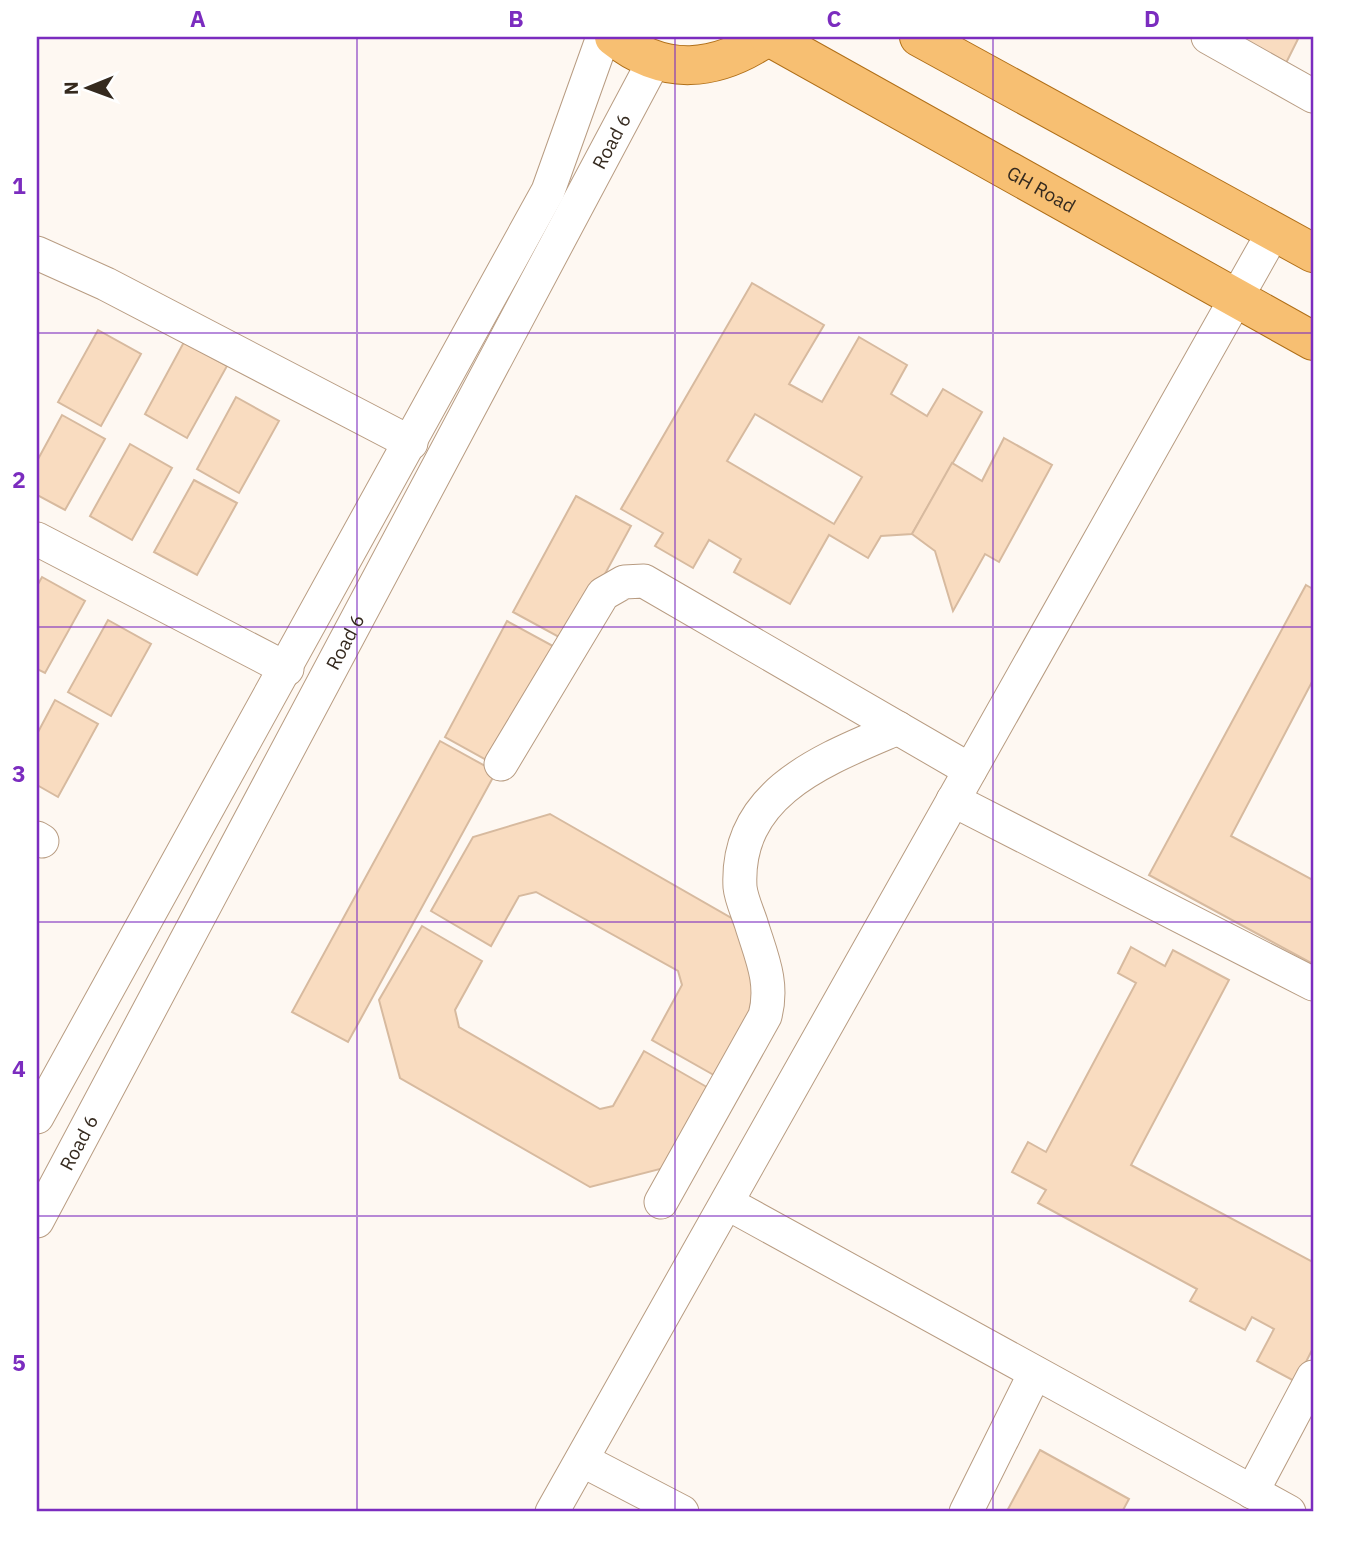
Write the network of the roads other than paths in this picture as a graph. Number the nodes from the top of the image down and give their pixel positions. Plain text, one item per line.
1 (603, 37) edge
2 (614, 37) edge
3 (768, 37) edge
4 (919, 37) edge
5 (1216, 39) edge
6 (654, 61) junction
7 (1313, 96) edge
8 (1274, 231) junction
9 (37, 253) edge
10 (1313, 253) edge
11 (1236, 297) junction
12 (1313, 341) edge
13 (411, 443) junction
14 (37, 539) edge
15 (287, 669) junction
16 (898, 728) junction
17 (501, 764) dead end
18 (970, 770) junction
19 (953, 800) junction
20 (1313, 984) edge
21 (37, 1117) edge
22 (662, 1202) dead end
23 (727, 1203) junction
24 (37, 1222) edge
25 (1035, 1373) junction
26 (1313, 1377) edge
27 (582, 1460) junction
28 (1252, 1492) junction
29 (552, 1512) edge
30 (681, 1512) edge
31 (966, 1512) edge
32 (1289, 1512) edge

1 - 13 street, Road 6
2 - 6 main road
3 - 6 main road
3 - 11 main road, GH Road
4 - 8 main road
5 - 7 street
6 - 24 street, Road 6
8 - 10 main road
8 - 11 street
9 - 13 street
11 - 12 main road, GH Road
11 - 18 street
13 - 15 street, Road 6
14 - 15 street
15 - 21 street, Road 6
16 - 17 street
16 - 18 street
16 - 22 street
18 - 19 street
19 - 20 street
19 - 23 street
23 - 25 street
23 - 27 street
25 - 28 street
25 - 31 street
26 - 28 street
27 - 29 street
27 - 30 street
28 - 32 street

